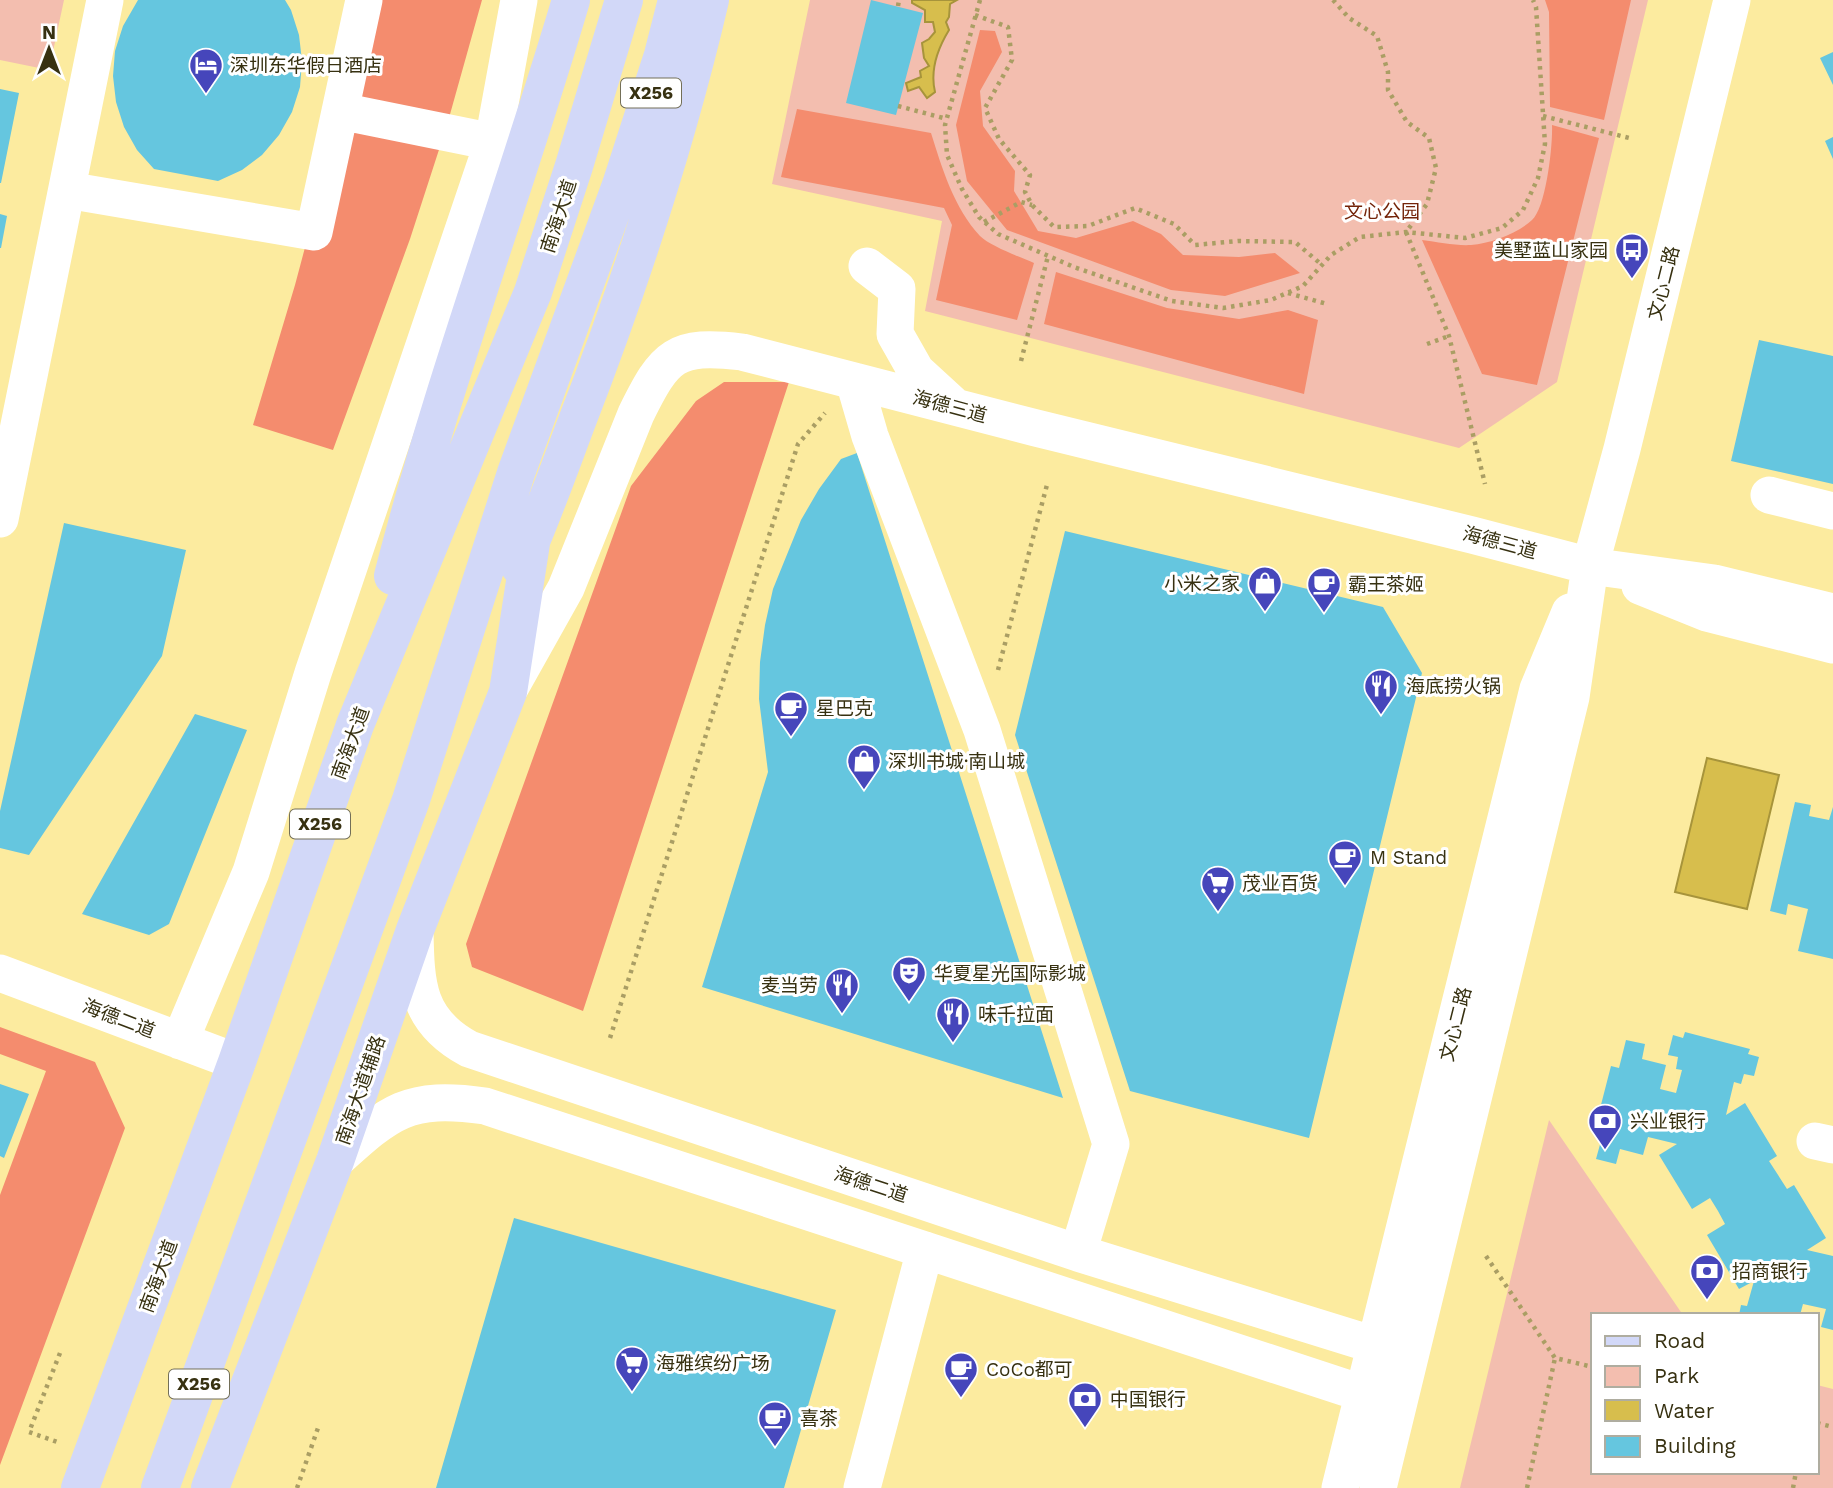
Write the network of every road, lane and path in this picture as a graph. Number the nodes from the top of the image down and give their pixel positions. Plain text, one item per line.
1 (105, 0) edge
2 (364, 0) edge
3 (519, 0) edge
4 (571, 0) edge
5 (624, 0) edge
6 (677, 0) edge
7 (710, 0) edge
8 (980, 0) edge
9 (1333, 0) edge
10 (1534, 0) edge
11 (1732, 0) edge
12 (975, 15) junction
13 (898, 106) dead end
14 (340, 111) junction
15 (1544, 116) junction
16 (947, 119) junction
17 (1633, 139) dead end
18 (492, 142) junction
19 (67, 190) junction
20 (1032, 205) junction
21 (984, 222) junction
22 (1406, 232) junction
23 (1048, 256) junction
24 (1322, 265) junction
25 (867, 266) dead end
26 (1287, 293) junction
27 (1327, 304) dead end
28 (1449, 336) junction
29 (1427, 344) dead end
30 (1021, 361) dead end
31 (854, 381) junction
32 (955, 407) junction
33 (1048, 481) dead end
34 (1485, 484) dead end
35 (1769, 495) dead end
36 (1833, 511) edge
37 (0, 519) edge
38 (531, 543) junction
39 (1590, 566) junction
40 (1833, 612) edge
41 (1833, 645) edge
42 (508, 692) junction
43 (355, 725) junction
44 (982, 730) junction
45 (411, 800) junction
46 (415, 930) junction
47 (0, 973) edge
48 (610, 1038) dead end
49 (180, 1041) junction
50 (237, 1062) junction
51 (335, 1161) junction
52 (925, 1250) junction
53 (1079, 1253) junction
54 (1486, 1256) dead end
55 (237, 1279) junction
56 (1376, 1345) junction
57 (60, 1353) dead end
58 (1410, 1356) junction
59 (1555, 1358) junction
60 (1591, 1367) edge
61 (1363, 1394) junction
62 (1398, 1405) junction
63 (318, 1428) dead end
64 (29, 1432) dead end
65 (213, 1481) edge
66 (80, 1488) edge
67 (160, 1488) edge
68 (297, 1488) edge
69 (862, 1488) edge
70 (1340, 1488) edge
71 (1378, 1488) edge
72 (1527, 1488) edge

1 - 19 street
2 - 14 street
3 - 18 street
4 - 43 main road
5 - 43 main road, 南海大道 / X256
6 - 45 main road, X256
7 - 38 main road
8 - 12 path
9 - 22 path
10 - 15 path
11 - 39 street, 文心二路
12 - 16 path
12 - 20 path
13 - 16 path
14 - 18 street
14 - 19 street
15 - 17 path
15 - 22 path
16 - 21 path
18 - 49 street
19 - 37 street
20 - 21 path
20 - 24 path
21 - 23 path
22 - 24 path
22 - 28 path
23 - 26 path
23 - 30 path
24 - 26 path
25 - 32 street
26 - 27 path
28 - 29 path
28 - 34 path
31 - 32 street, 海德三道
31 - 42 street, 海德三道
31 - 44 street
31 - 48 path
32 - 39 street, 海德三道
33 - 44 path
35 - 36 street
38 - 42 main road, 南海大道辅路
38 - 45 main road
39 - 40 street, 海德三道
39 - 41 street, 海德三道
39 - 56 street, 文心二路
39 - 58 street, 文心二路
42 - 46 main road, 南海大道辅路
43 - 50 main road, 南海大道 / X256
44 - 53 street
45 - 55 main road, X256
46 - 51 main road, 南海大道辅路
46 - 53 street, 海德二道
47 - 49 street, 海德二道
49 - 50 street, 海德二道
50 - 66 main road, 南海大道 / X256
51 - 52 street
51 - 65 main road, 南海大道辅路
52 - 61 street
52 - 69 street
53 - 56 street, 海德二道
54 - 59 path
55 - 65 main road
55 - 67 main road, X256
56 - 58 street, 海德二道
56 - 61 street, 文心二路
57 - 64 path
58 - 62 street, 文心二路
59 - 60 path
59 - 72 path
61 - 62 street
61 - 70 street, 文心二路
62 - 71 street, 文心二路
63 - 68 path

